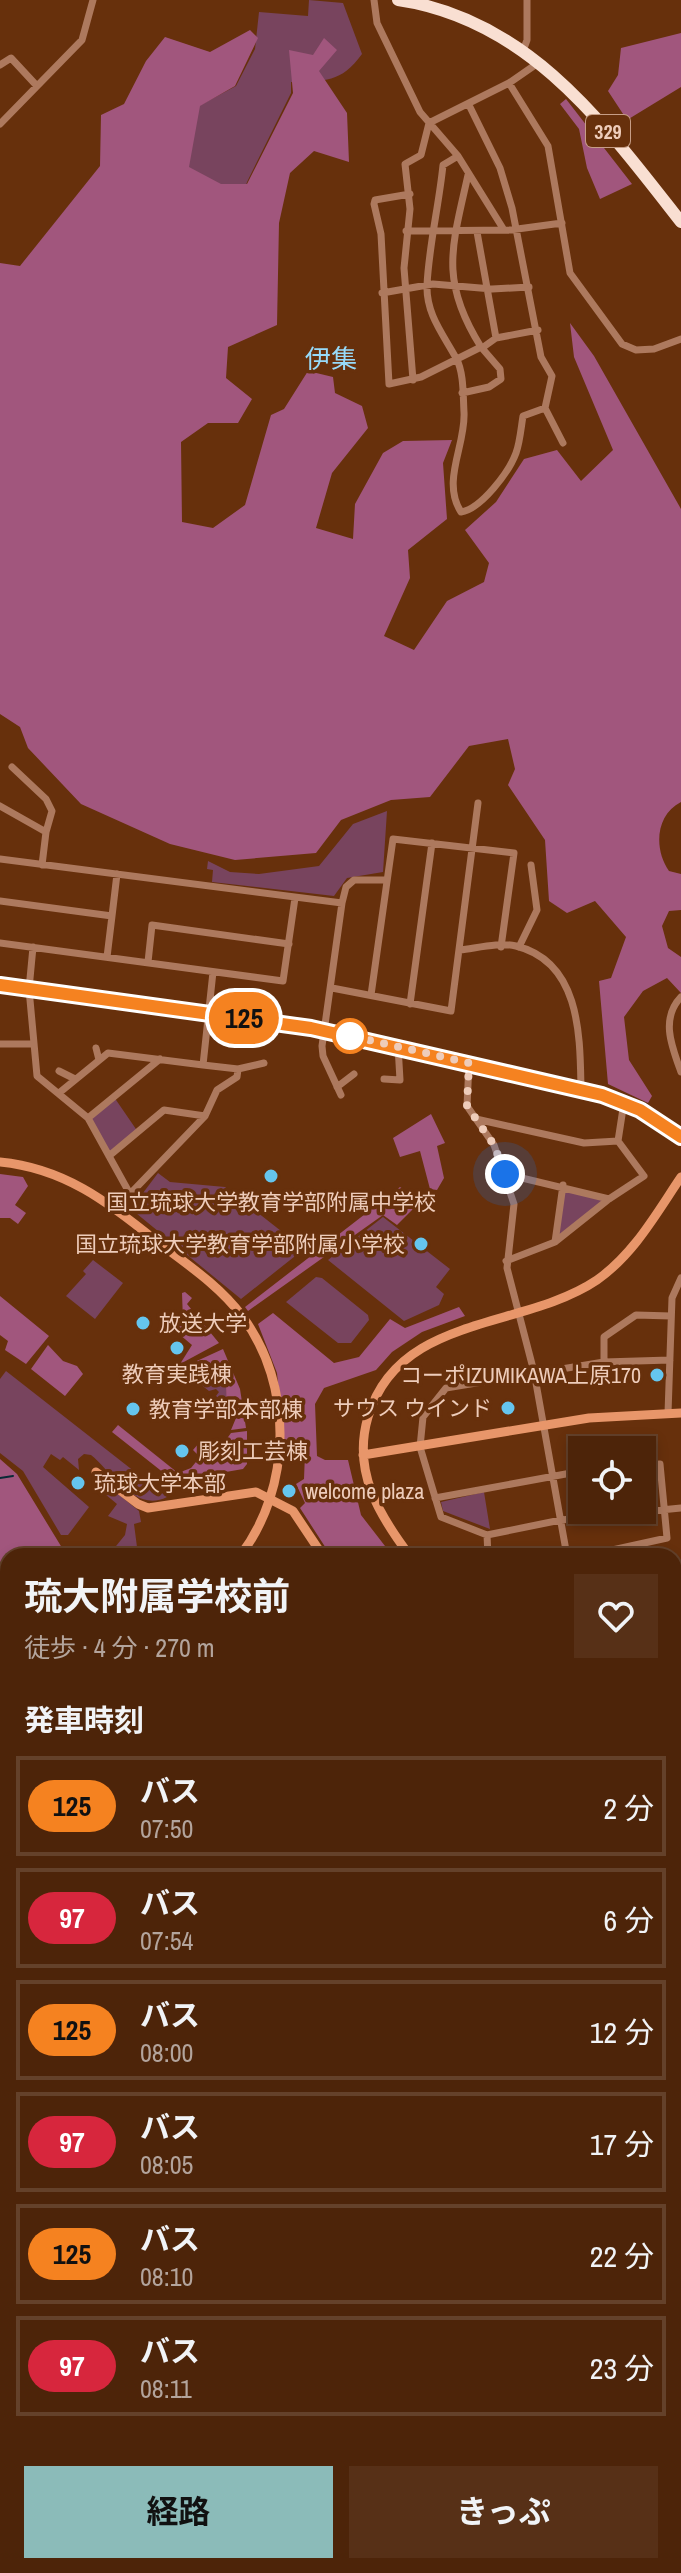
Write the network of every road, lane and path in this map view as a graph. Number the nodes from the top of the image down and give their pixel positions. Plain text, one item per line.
1 (93, 0) edge
2 (374, 0) edge
3 (398, 0) edge
4 (527, 0) edge
5 (437, 5) edge
6 (523, 51) junction
7 (540, 62) junction
8 (0, 65) edge
9 (509, 83) junction
10 (37, 86) junction
11 (469, 105) junction
12 (429, 123) junction
13 (0, 124) edge
14 (458, 156) junction
15 (468, 175) junction
16 (410, 194) junction
17 (681, 222) edge
18 (562, 223) junction
19 (431, 230) junction
20 (504, 230) junction
21 (518, 230) junction
22 (406, 231) junction
23 (456, 231) junction
24 (477, 232) junction
25 (452, 283) junction
26 (427, 285) junction
27 (529, 287) junction
28 (486, 288) junction
29 (406, 290) junction
30 (382, 293) junction
31 (538, 330) junction
32 (496, 338) junction
33 (681, 339) edge
34 (482, 348) junction
35 (458, 360) junction
36 (413, 380) junction
37 (462, 393) junction
38 (545, 408) junction
39 (563, 443) dead end
40 (12, 767) dead end
41 (478, 803) dead end
42 (0, 806) edge
43 (46, 832) junction
44 (432, 843) junction
45 (473, 847) junction
46 (0, 859) edge
47 (42, 865) junction
48 (531, 865) dead end
49 (117, 874) junction
50 (385, 880) junction
51 (295, 898) junction
52 (0, 901) edge
53 (342, 903) junction
54 (112, 916) junction
55 (0, 943) edge
56 (289, 944) junction
57 (33, 947) junction
58 (501, 947) junction
59 (519, 947) junction
60 (460, 950) junction
61 (107, 957) junction
62 (148, 962) junction
63 (213, 972) junction
64 (0, 985) edge
65 (332, 988) junction
66 (29, 989) junction
67 (371, 995) junction
68 (681, 997) edge
69 (410, 1004) junction
70 (208, 1013) junction
71 (324, 1030) junction
72 (0, 1044) edge
73 (33, 1044) junction
74 (398, 1046) junction
75 (96, 1048) dead end
76 (160, 1059) junction
77 (99, 1060) junction
78 (264, 1063) dead end
79 (469, 1063) junction
80 (203, 1065) junction
81 (238, 1069) junction
82 (59, 1071) dead end
83 (681, 1072) edge
84 (354, 1074) dead end
85 (75, 1079) junction
86 (384, 1079) dead end
87 (581, 1089) junction
88 (59, 1093) junction
89 (624, 1102) junction
90 (205, 1116) junction
91 (88, 1118) junction
92 (476, 1119) junction
93 (681, 1137) edge
94 (618, 1141) junction
95 (109, 1156) junction
96 (0, 1162) edge
97 (505, 1174) junction
98 (681, 1177) edge
99 (563, 1185) junction
100 (609, 1199) junction
101 (555, 1242) junction
102 (506, 1261) junction
103 (681, 1278) edge
104 (518, 1313) junction
105 (671, 1316) junction
106 (670, 1360) junction
107 (604, 1362) junction
108 (534, 1372) junction
109 (668, 1413) junction
110 (681, 1413) edge
111 (544, 1425) junction
112 (420, 1447) junction
113 (363, 1455) junction
114 (656, 1464) edge
115 (96, 1472) dead end
116 (568, 1474) edge
117 (552, 1477) junction
118 (270, 1498) junction
119 (435, 1498) junction
120 (661, 1508) junction
121 (681, 1508) edge
122 (561, 1520) junction
123 (487, 1535) junction
124 (245, 1548) edge
125 (318, 1548) edge
126 (405, 1548) edge
127 (488, 1548) edge
128 (566, 1548) edge
129 (621, 1548) edge

1 - 10 street
2 - 12 street
3 - 5 highway, 329
4 - 6 street
5 - 6 highway, 329
6 - 7 highway, 329
7 - 9 street
7 - 17 highway, 329
8 - 10 street
9 - 11 street
9 - 18 street
10 - 13 street
11 - 12 street
11 - 21 street
12 - 14 street
12 - 16 street
14 - 15 street
14 - 19 street
15 - 20 street
15 - 23 street
16 - 22 street
16 - 30 street
18 - 21 street
18 - 33 street
19 - 22 street
19 - 23 street
19 - 26 street
20 - 21 street
20 - 24 street
21 - 27 street
22 - 29 street
23 - 24 street
23 - 25 street
24 - 28 street
25 - 26 street
25 - 28 street
25 - 34 street
26 - 29 street
26 - 35 street
27 - 28 street
27 - 31 street
28 - 32 street
29 - 30 street
29 - 36 street
30 - 36 street
31 - 32 street
31 - 38 street
32 - 34 street
34 - 35 street
34 - 37 street
35 - 36 street
35 - 37 street
37 - 38 street
38 - 39 street
40 - 43 street
41 - 45 street
42 - 43 street
43 - 47 street
44 - 45 street
44 - 50 street
44 - 69 street
45 - 58 street
45 - 60 street
46 - 47 street
47 - 49 street
48 - 59 street
49 - 51 street
49 - 54 street
50 - 53 street
50 - 67 street
51 - 53 street
51 - 56 street
52 - 54 street
53 - 65 street
54 - 61 street
55 - 57 street
56 - 62 street
56 - 63 street
57 - 61 street
57 - 66 street
58 - 59 street
58 - 60 street
59 - 87 street
60 - 69 street
61 - 62 street
62 - 63 street
63 - 70 street
64 - 66 main road
65 - 67 street
65 - 71 street
66 - 70 main road
66 - 73 street
67 - 69 street
68 - 83 street
70 - 71 main road
70 - 80 street
71 - 74 main road
71 - 84 street
72 - 73 street
73 - 88 street
74 - 79 main road
74 - 86 street
75 - 77 street
76 - 77 street
76 - 80 street
76 - 91 street
77 - 85 street
78 - 81 street
79 - 87 main road
79 - 92 street
80 - 81 street
81 - 90 street
82 - 85 street
85 - 88 street
87 - 89 main road
88 - 91 street
89 - 93 main road
89 - 94 street
90 - 95 street
90 - 95 street
91 - 95 street
92 - 94 street
92 - 97 street
94 - 100 street
96 - 118 street
97 - 99 street
97 - 102 street
98 - 104 street
99 - 100 street
99 - 101 street
100 - 101 street
101 - 102 street
102 - 104 street
103 - 105 street
104 - 108 street
104 - 113 street
105 - 106 street
105 - 107 street
106 - 107 street
106 - 109 street
107 - 108 street
108 - 111 street
108 - 112 street
109 - 110 street
109 - 111 street
111 - 112 street
111 - 117 street
112 - 113 street
112 - 119 street
113 - 126 street
114 - 120 street
115 - 118 street
116 - 117 street
117 - 119 street
117 - 122 street
118 - 124 street
118 - 125 street
119 - 123 street
120 - 121 street
120 - 122 street
120 - 129 street
122 - 123 street
122 - 128 street
123 - 127 street

